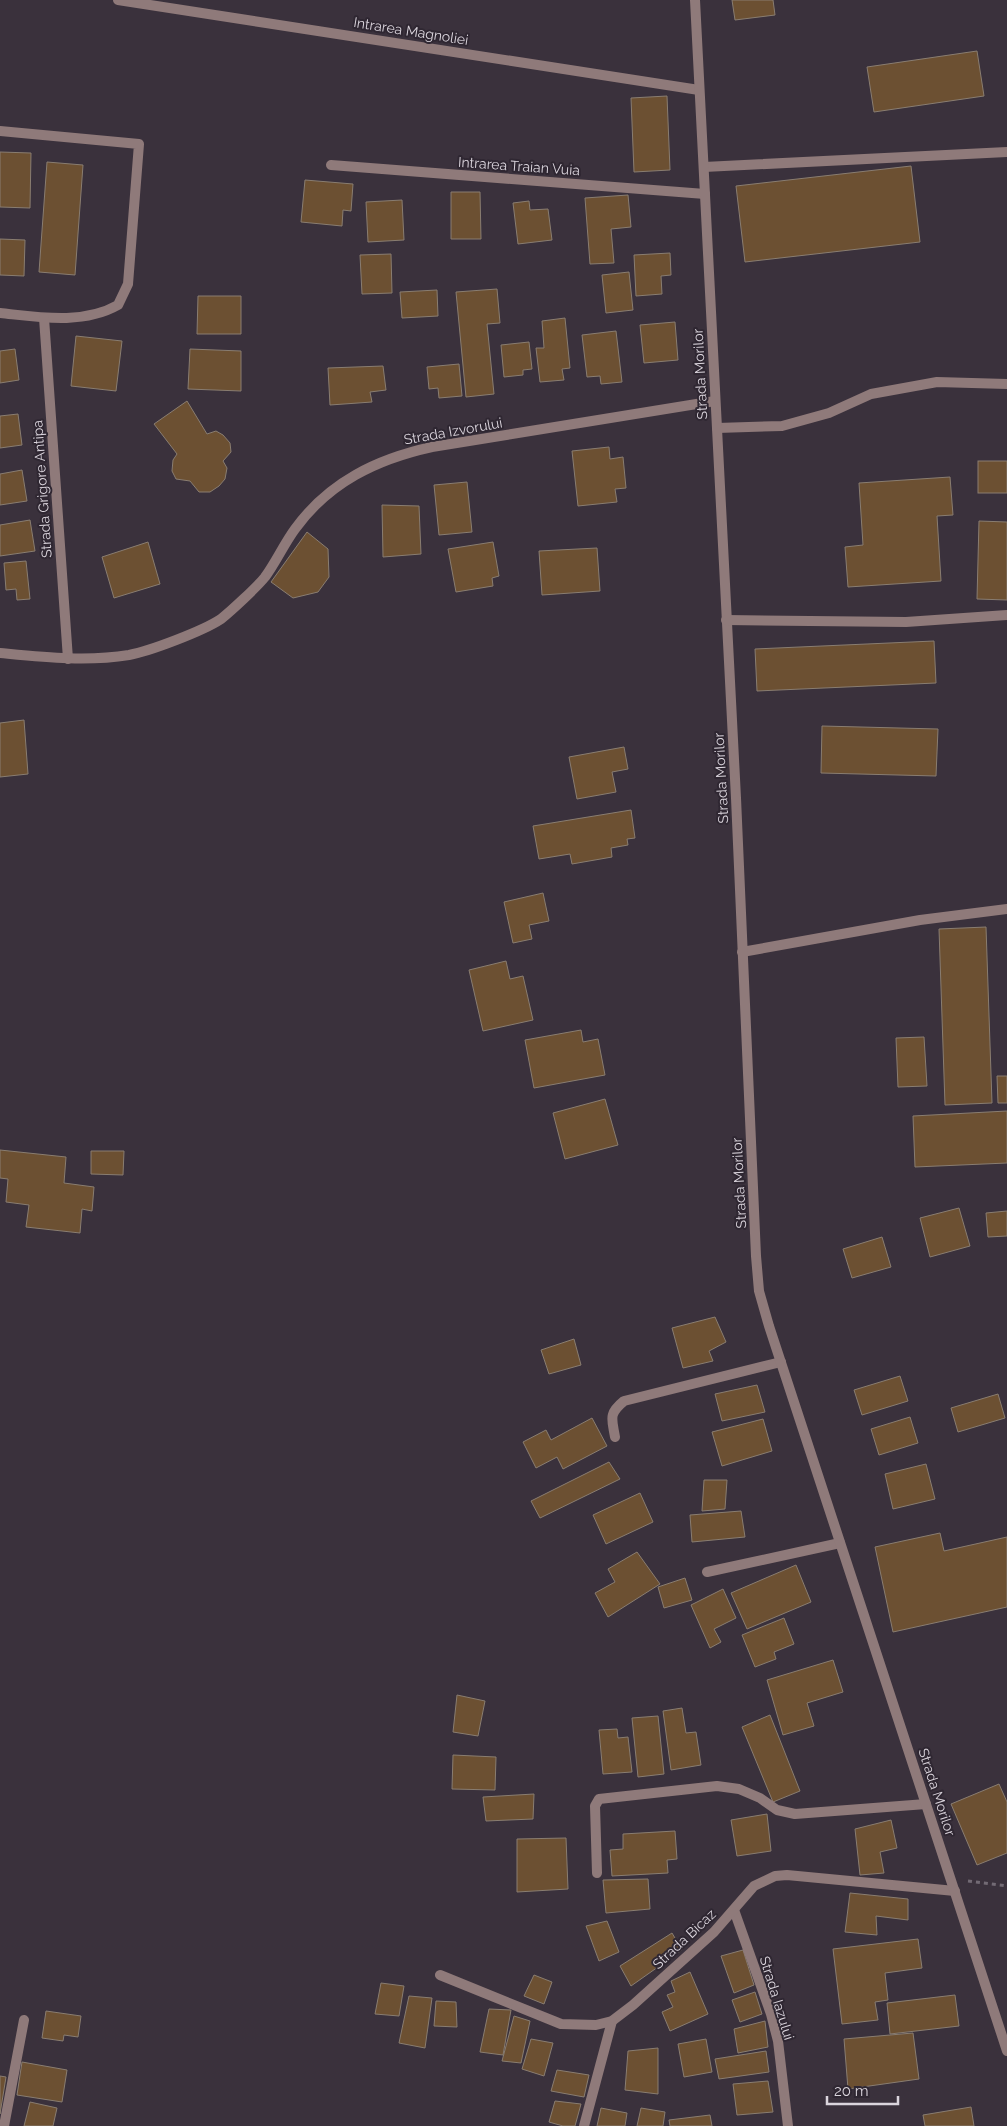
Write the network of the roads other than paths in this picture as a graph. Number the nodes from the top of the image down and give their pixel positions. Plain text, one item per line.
1 (118, 0) edge
2 (695, 0) edge
3 (699, 90) junction
4 (0, 131) edge
5 (1007, 152) edge
6 (331, 165) dead end
7 (704, 167) junction
8 (705, 194) junction
9 (0, 313) edge
10 (44, 318) junction
11 (1007, 384) edge
12 (716, 401) junction
13 (717, 428) junction
14 (1007, 614) edge
15 (726, 620) junction
16 (0, 653) edge
17 (68, 659) junction
18 (1007, 909) edge
19 (742, 952) junction
20 (781, 1362) junction
21 (615, 1438) dead end
22 (840, 1543) junction
23 (707, 1572) dead end
24 (926, 1804) junction
25 (596, 1873) dead end
26 (954, 1891) junction
27 (734, 1910) junction
28 (440, 1975) dead end
29 (24, 2020) dead end
30 (612, 2021) junction
31 (1007, 2050) edge
32 (4, 2126) edge
33 (584, 2126) edge
34 (788, 2126) edge

1 - 3 street, Intrarea Magnoliei
2 - 3 street, Strada Morilor
3 - 7 street, Strada Morilor
4 - 10 street
5 - 7 street
6 - 8 street, Intrarea Traian Vuia
7 - 8 street, Strada Morilor
8 - 12 street, Strada Morilor
9 - 10 street
10 - 17 street, Strada Grigore Antipa
11 - 13 street
12 - 13 street, Strada Morilor
12 - 17 street, Strada Izvorului
13 - 15 street, Strada Morilor
14 - 15 street
15 - 19 street, Strada Morilor
16 - 17 street, Strada Izvorului
18 - 19 street
19 - 20 street, Strada Morilor
20 - 21 street
20 - 22 street, Strada Morilor
22 - 23 street
22 - 24 street, Strada Morilor
24 - 25 street
24 - 26 street, Strada Morilor
26 - 27 street, Strada Bicaz
26 - 31 street, Strada Morilor
27 - 30 street, Strada Bicaz
27 - 34 street, Strada Iazului
28 - 30 street, Strada Bicaz
29 - 32 street
30 - 33 street

